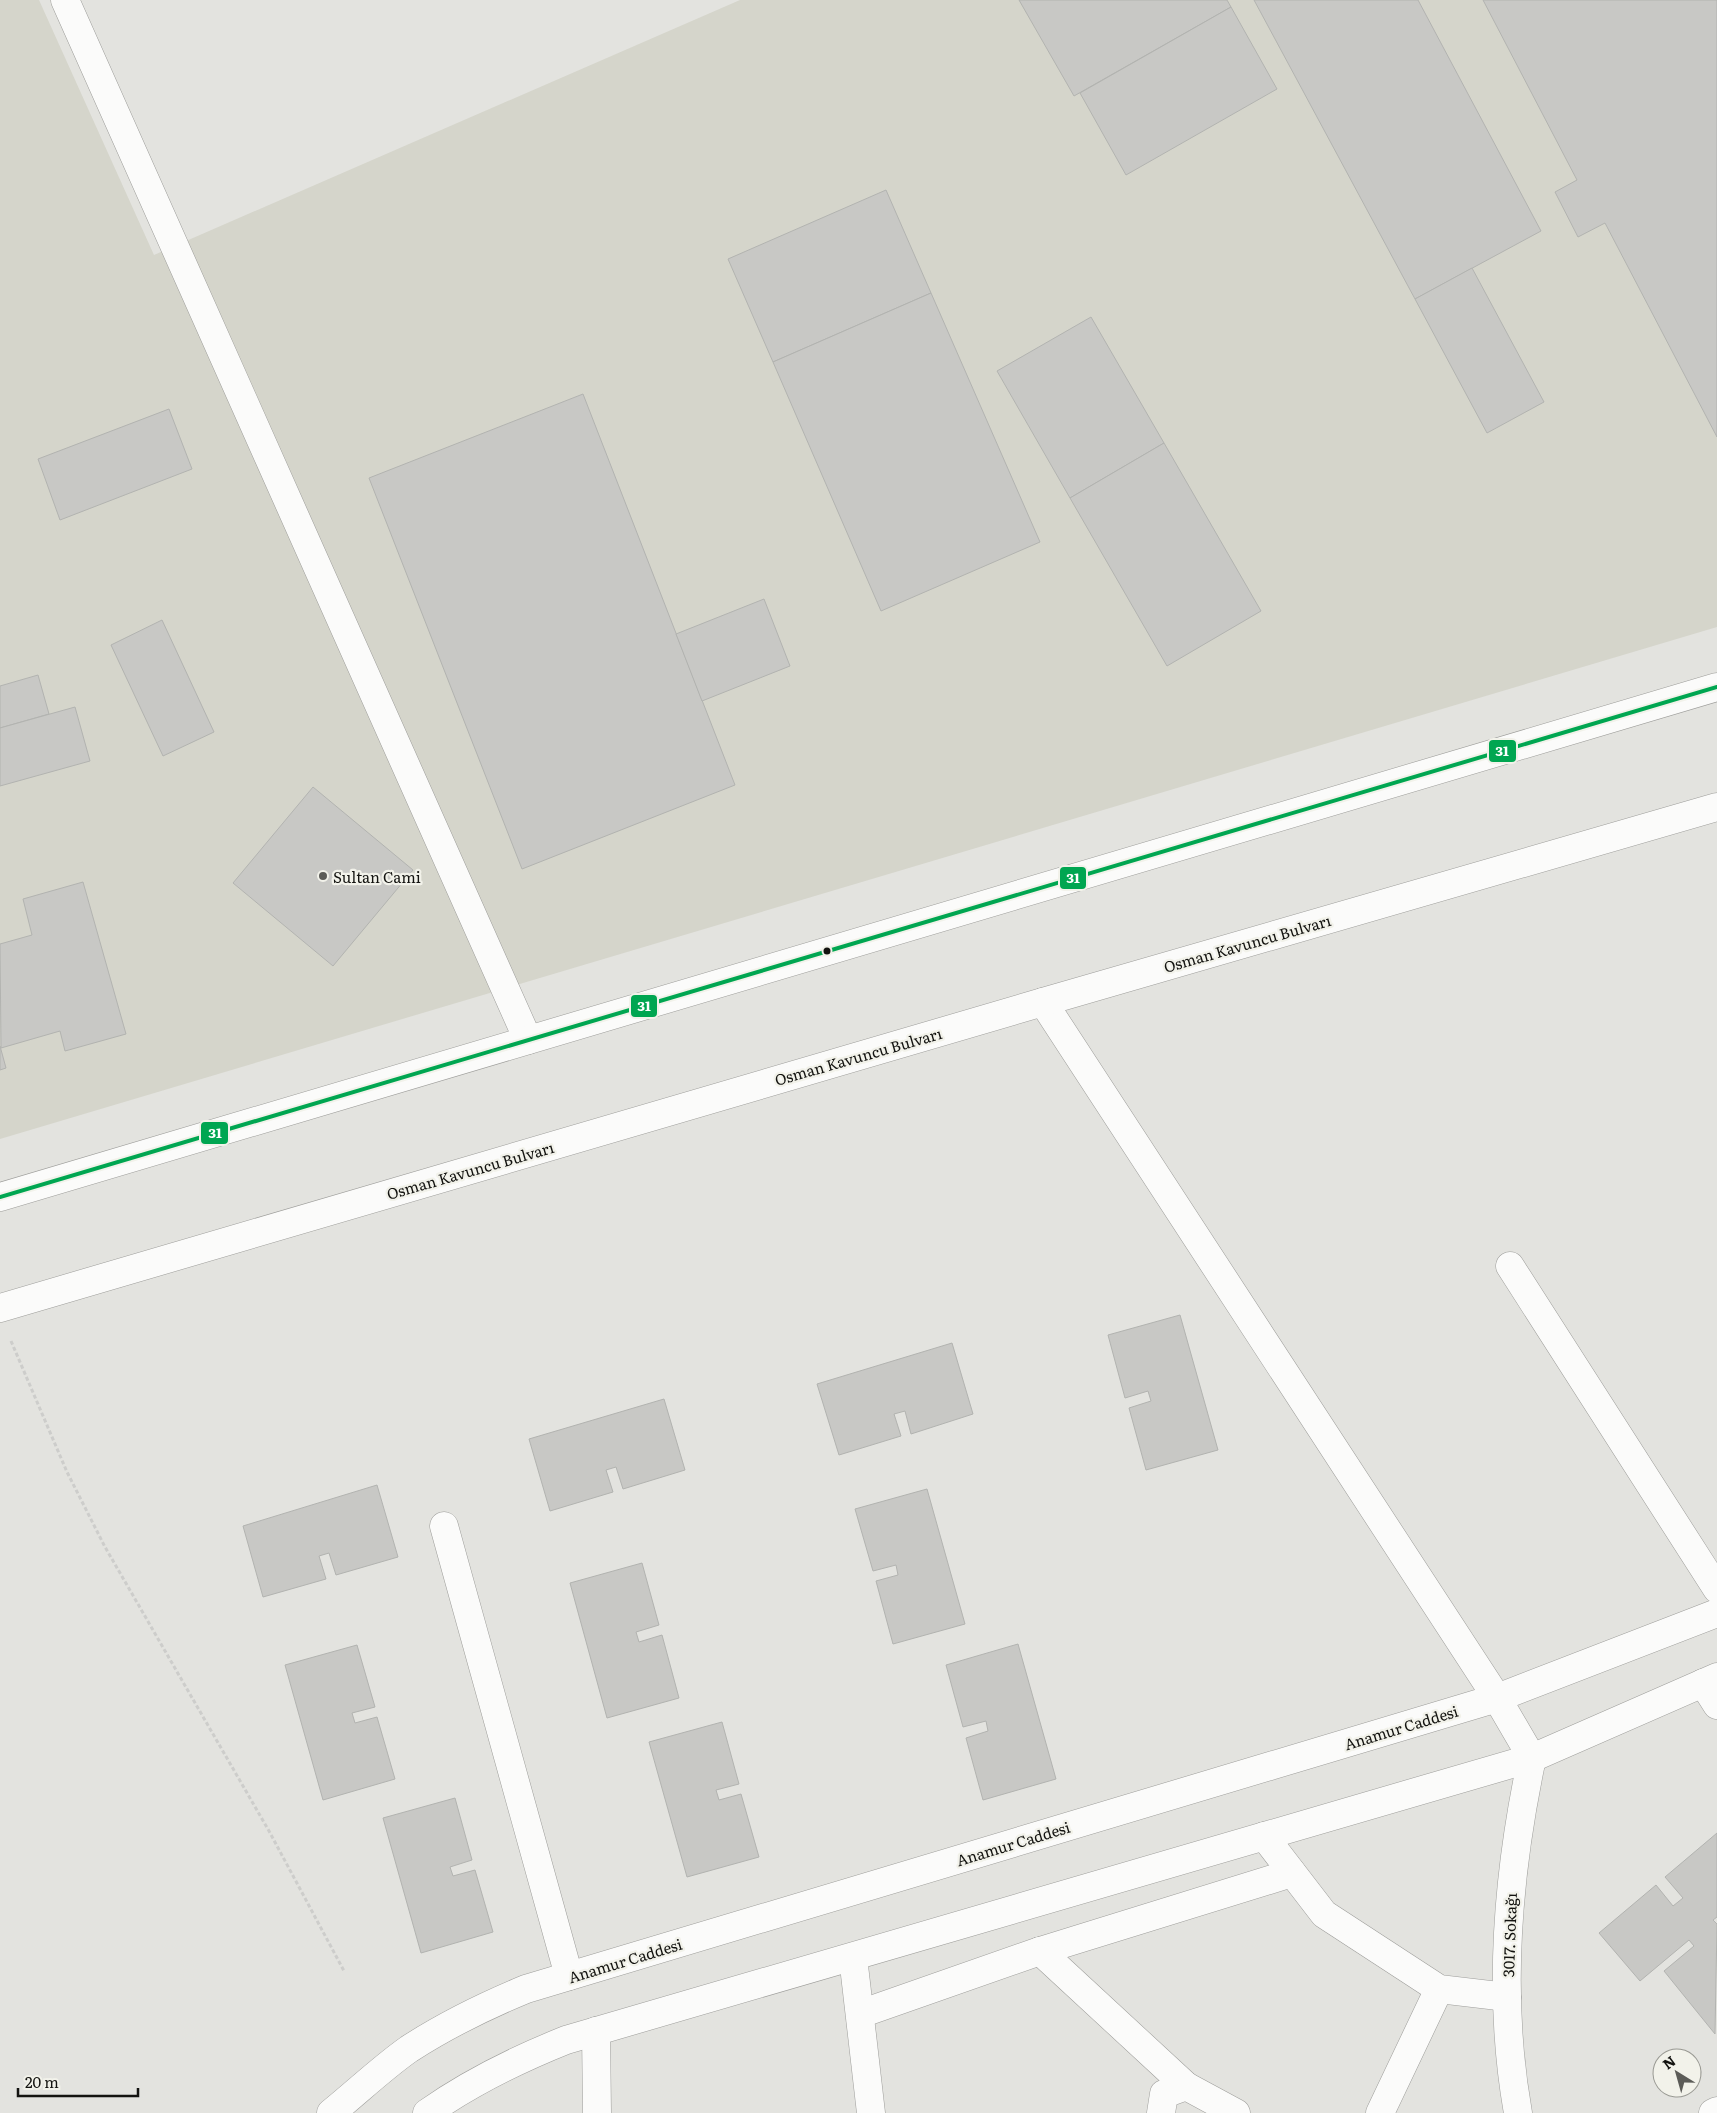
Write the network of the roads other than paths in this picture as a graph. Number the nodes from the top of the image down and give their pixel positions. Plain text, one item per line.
1 (65, 0) edge
2 (1717, 687) edge
3 (1717, 807) edge
4 (1043, 1002) junction
5 (528, 1040) junction
6 (0, 1197) edge
7 (1510, 1266) dead end
8 (3, 1320) edge
9 (444, 1526) dead end
10 (1717, 1589) edge
11 (1717, 1613) edge
12 (1712, 1688) edge
13 (1497, 1698) junction
14 (1532, 1758) junction
15 (1264, 1836) junction
16 (1292, 1873) junction
17 (1040, 1951) junction
18 (853, 1957) junction
19 (569, 1976) junction
20 (1439, 1989) junction
21 (1507, 1997) junction
22 (860, 2014) junction
23 (596, 2031) junction
24 (1186, 2086) junction
25 (1717, 2110) edge
26 (331, 2113) edge
27 (427, 2113) edge
28 (597, 2113) edge
29 (871, 2113) edge
30 (1161, 2113) edge
31 (1236, 2113) edge
32 (1380, 2113) edge
33 (1518, 2113) edge
34 (1713, 2113) edge

1 - 5 main road
2 - 5 main road
3 - 4 main road, Osman Kavuncu Bulvarı
4 - 8 main road, Osman Kavuncu Bulvarı
4 - 13 main road
5 - 6 main road
7 - 10 main road
9 - 19 main road
11 - 13 main road, Anamur Caddesi
12 - 14 main road
13 - 14 main road
13 - 19 main road, Anamur Caddesi
14 - 15 main road
14 - 21 main road, 3017. Sokağı
15 - 16 main road
15 - 18 main road
16 - 17 main road
16 - 20 main road
17 - 22 main road
17 - 24 main road
18 - 22 main road
18 - 23 main road
19 - 26 main road, Anamur Caddesi
20 - 21 main road
20 - 32 main road
21 - 33 main road, 3017. Sokağı
22 - 29 main road
23 - 27 main road
23 - 28 main road
24 - 30 main road
24 - 31 main road
25 - 34 main road

